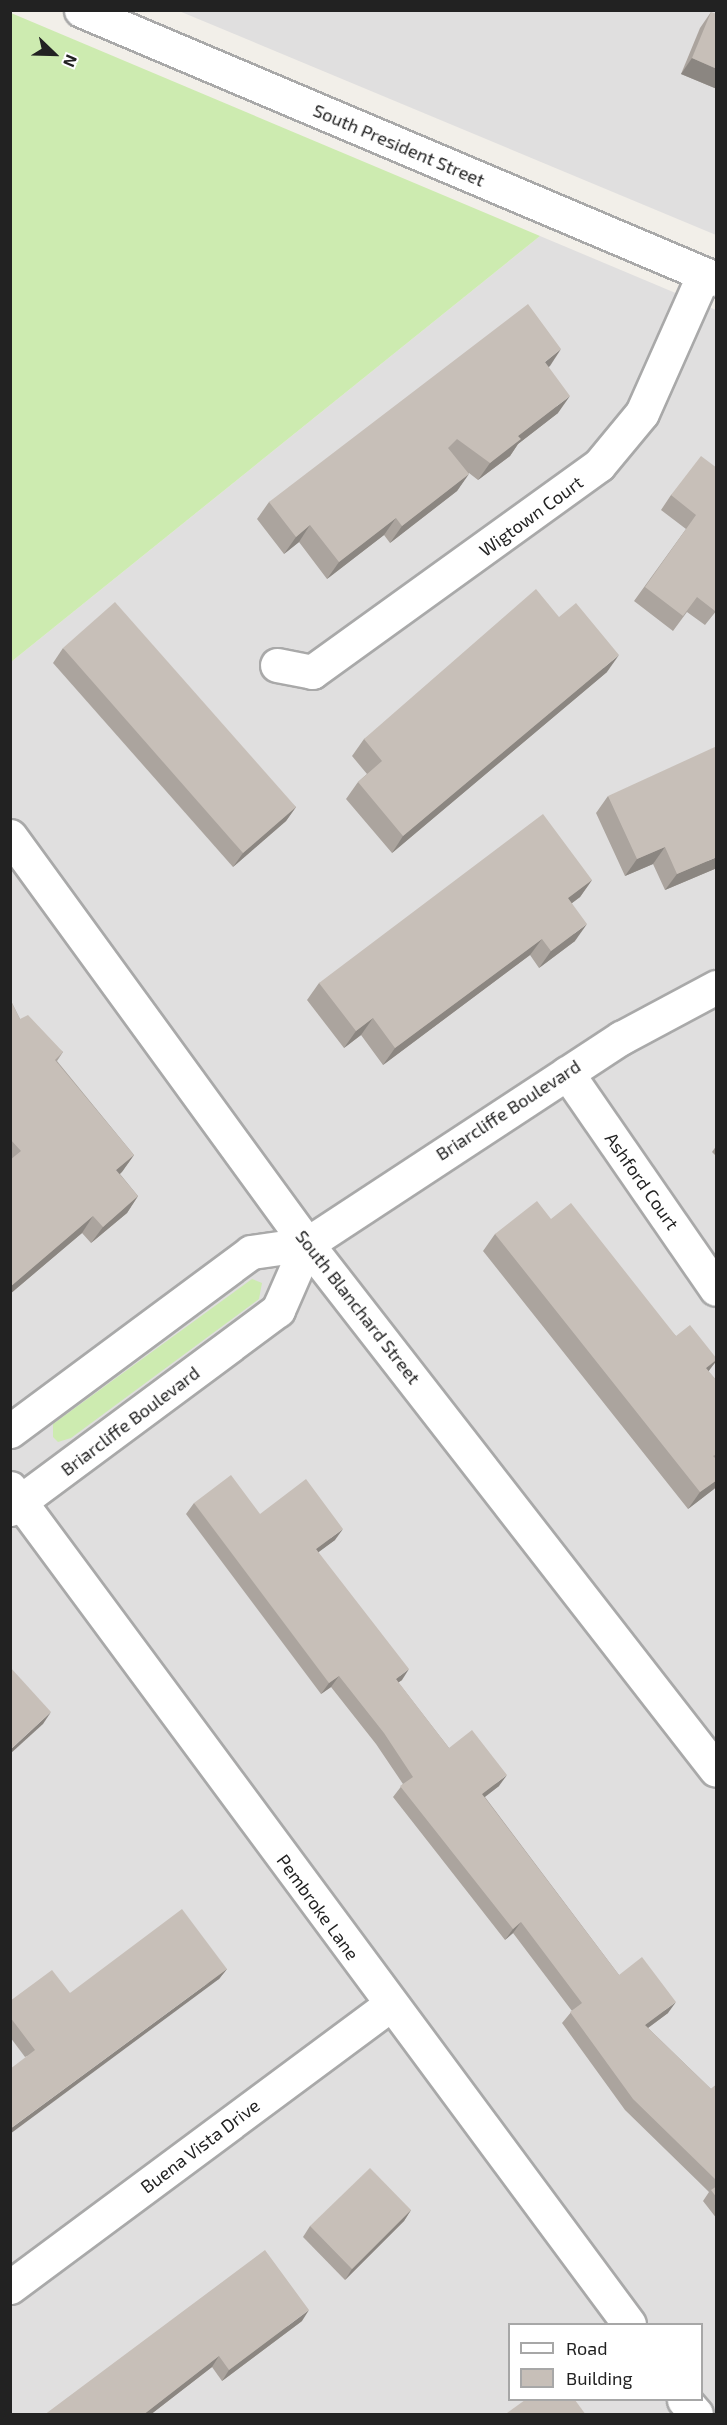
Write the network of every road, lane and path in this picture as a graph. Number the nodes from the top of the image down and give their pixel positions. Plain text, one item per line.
1 (81, 10) edge
2 (710, 276) edge
3 (277, 665) dead end
4 (10, 836) edge
5 (717, 987) edge
6 (567, 1073) junction
7 (307, 1244) junction
8 (717, 1289) edge
9 (10, 1431) edge
10 (14, 1500) edge
11 (717, 1770) edge
12 (390, 2005) junction
13 (10, 2288) edge
14 (627, 2323) edge
15 (685, 2401) edge
16 (696, 2415) edge

1 - 2 street, South President Street
2 - 3 street, Wigtown Court
4 - 7 street, South Blanchard Street
5 - 6 street, Briarcliffe Boulevard
6 - 7 street, Briarcliffe Boulevard
6 - 8 street, Ashford Court
7 - 9 street, Briarcliffe Boulevard
7 - 10 street, Briarcliffe Boulevard
7 - 11 street, South Blanchard Street
10 - 12 street, Pembroke Lane
12 - 13 street, Buena Vista Drive
12 - 14 street, Pembroke Lane
15 - 16 street

